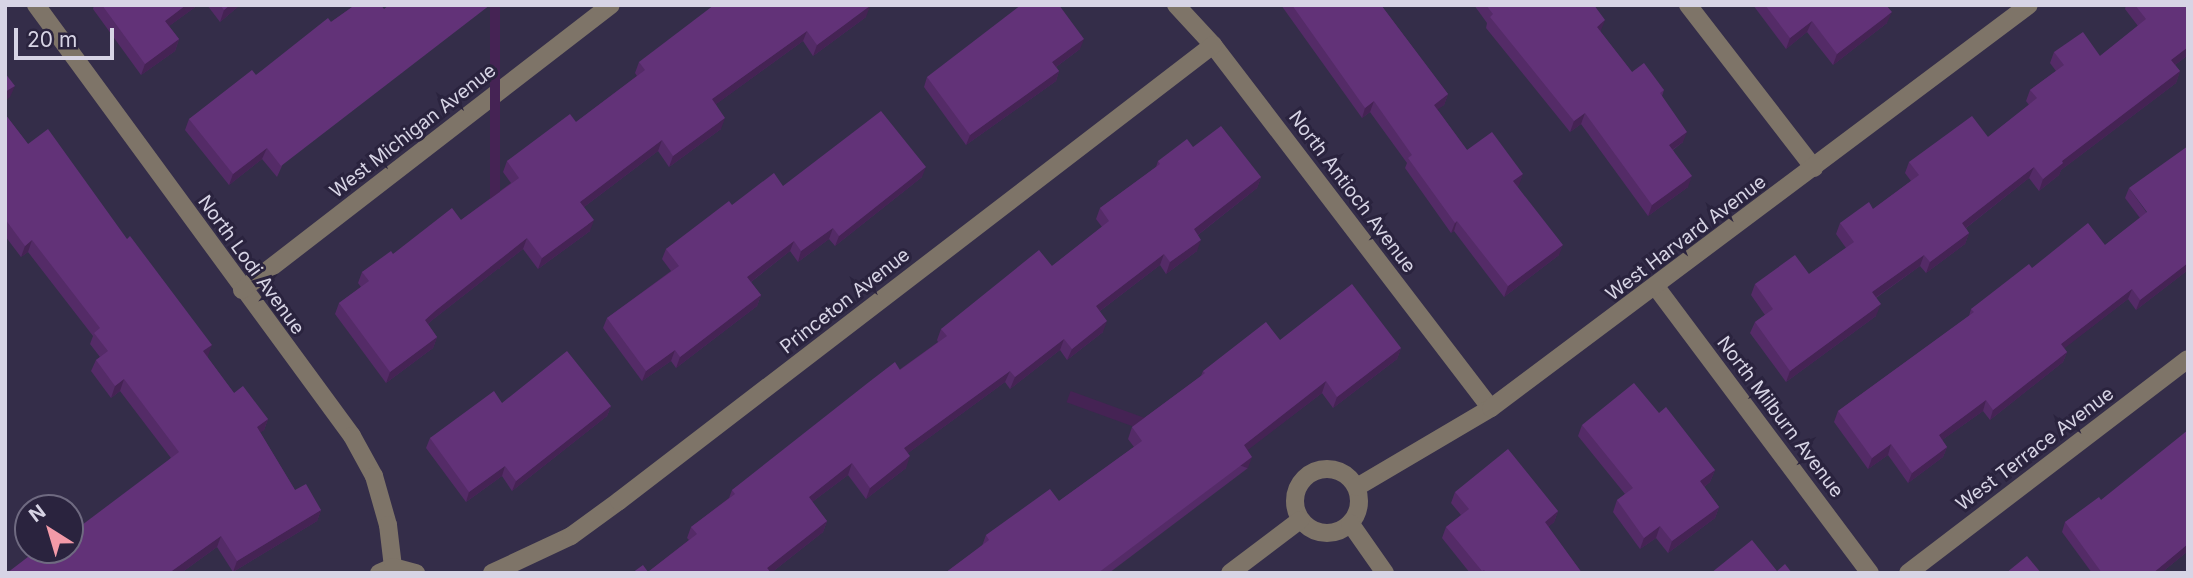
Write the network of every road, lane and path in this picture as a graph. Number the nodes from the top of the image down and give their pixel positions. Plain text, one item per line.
1 (36, 5) edge
2 (611, 5) edge
3 (1176, 5) edge
4 (1688, 5) edge
5 (2029, 5) edge
6 (1213, 45) junction
7 (1814, 168) junction
8 (1656, 288) junction
9 (242, 290) junction
10 (2188, 359) edge
11 (1491, 408) junction
12 (1357, 488) junction
13 (1300, 520) junction
14 (1350, 523) junction
15 (386, 570) edge
16 (416, 573) edge
17 (492, 573) edge
18 (1230, 573) edge
19 (1385, 573) edge
20 (1870, 573) edge
21 (1908, 573) edge

1 - 9 street, North Lodi Avenue
2 - 9 street, West Michigan Avenue
3 - 6 street, North Antioch Avenue
4 - 7 street
5 - 7 street, West Harvard Avenue
6 - 11 street, North Antioch Avenue
6 - 17 street, Princeton Avenue
7 - 8 street, West Harvard Avenue
8 - 11 street, West Harvard Avenue
8 - 20 street, North Milburn Avenue
9 - 15 street, North Lodi Avenue
10 - 21 street, West Terrace Avenue
11 - 12 street, West Harvard Avenue
12 - 13 street
12 - 14 street
13 - 14 street
13 - 18 street
14 - 19 street
15 - 16 street

